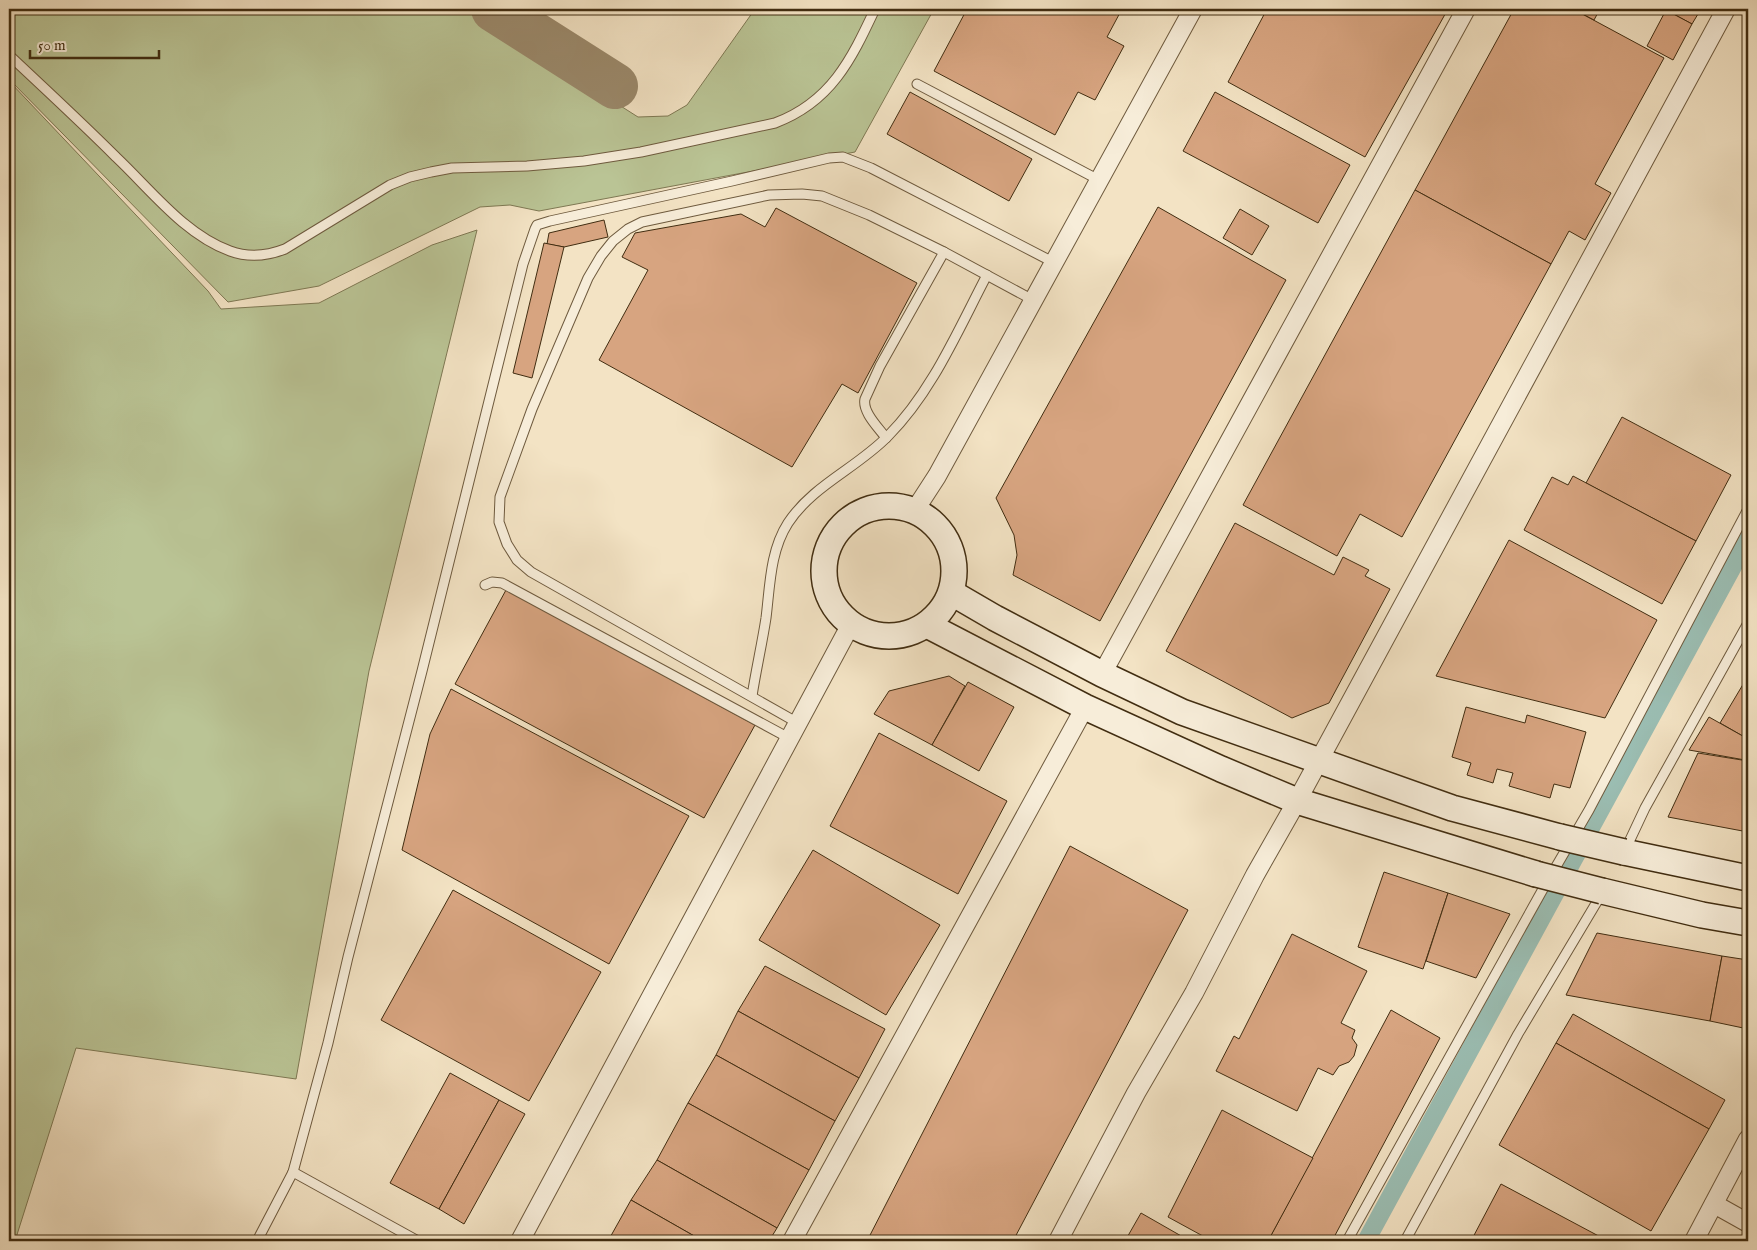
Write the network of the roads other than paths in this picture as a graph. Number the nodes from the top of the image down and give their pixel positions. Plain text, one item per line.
1 (875, 9) edge
2 (1193, 9) edge
3 (1466, 9) edge
4 (1726, 9) edge
5 (9, 54) edge
6 (917, 84) dead end
7 (1099, 180) junction
8 (944, 252) junction
9 (1053, 262) junction
10 (987, 276) junction
11 (1033, 300) junction
12 (886, 438) junction
13 (1748, 509) edge
14 (915, 510) junction
15 (486, 585) dead end
16 (952, 593) junction
17 (1748, 623) edge
18 (851, 624) junction
19 (927, 625) junction
20 (1102, 674) junction
21 (752, 696) junction
22 (1085, 707) junction
23 (794, 730) junction
24 (1318, 761) junction
25 (1297, 801) junction
26 (1627, 847) junction
27 (1748, 878) edge
28 (1600, 896) junction
29 (1748, 923) edge
30 (1748, 1139) edge
31 (293, 1172) junction
32 (1714, 1204) junction
33 (1748, 1223) edge
34 (257, 1241) edge
35 (418, 1241) edge
36 (520, 1241) edge
37 (792, 1241) edge
38 (1058, 1241) edge
39 (1347, 1241) edge
40 (1405, 1241) edge
41 (1694, 1241) edge

1 - 5 lane
2 - 7 street
3 - 20 street
4 - 24 street
6 - 7 lane
7 - 9 street
8 - 10 lane
8 - 12 lane
8 - 21 lane
9 - 11 street
9 - 31 lane
10 - 11 lane
10 - 12 lane
11 - 14 street
12 - 21 lane
13 - 39 lane
14 - 16 street
14 - 18 street
15 - 23 lane
16 - 19 street
16 - 20 street
17 - 26 lane
18 - 19 street
18 - 23 street
19 - 22 street
20 - 24 street
21 - 23 lane
22 - 25 street
22 - 37 street
23 - 36 street
24 - 25 street
24 - 26 street, bridge
25 - 28 street, bridge
25 - 38 street
26 - 27 street
28 - 29 street
28 - 40 lane
30 - 32 street
31 - 34 lane
31 - 35 lane
32 - 33 street
32 - 41 street

